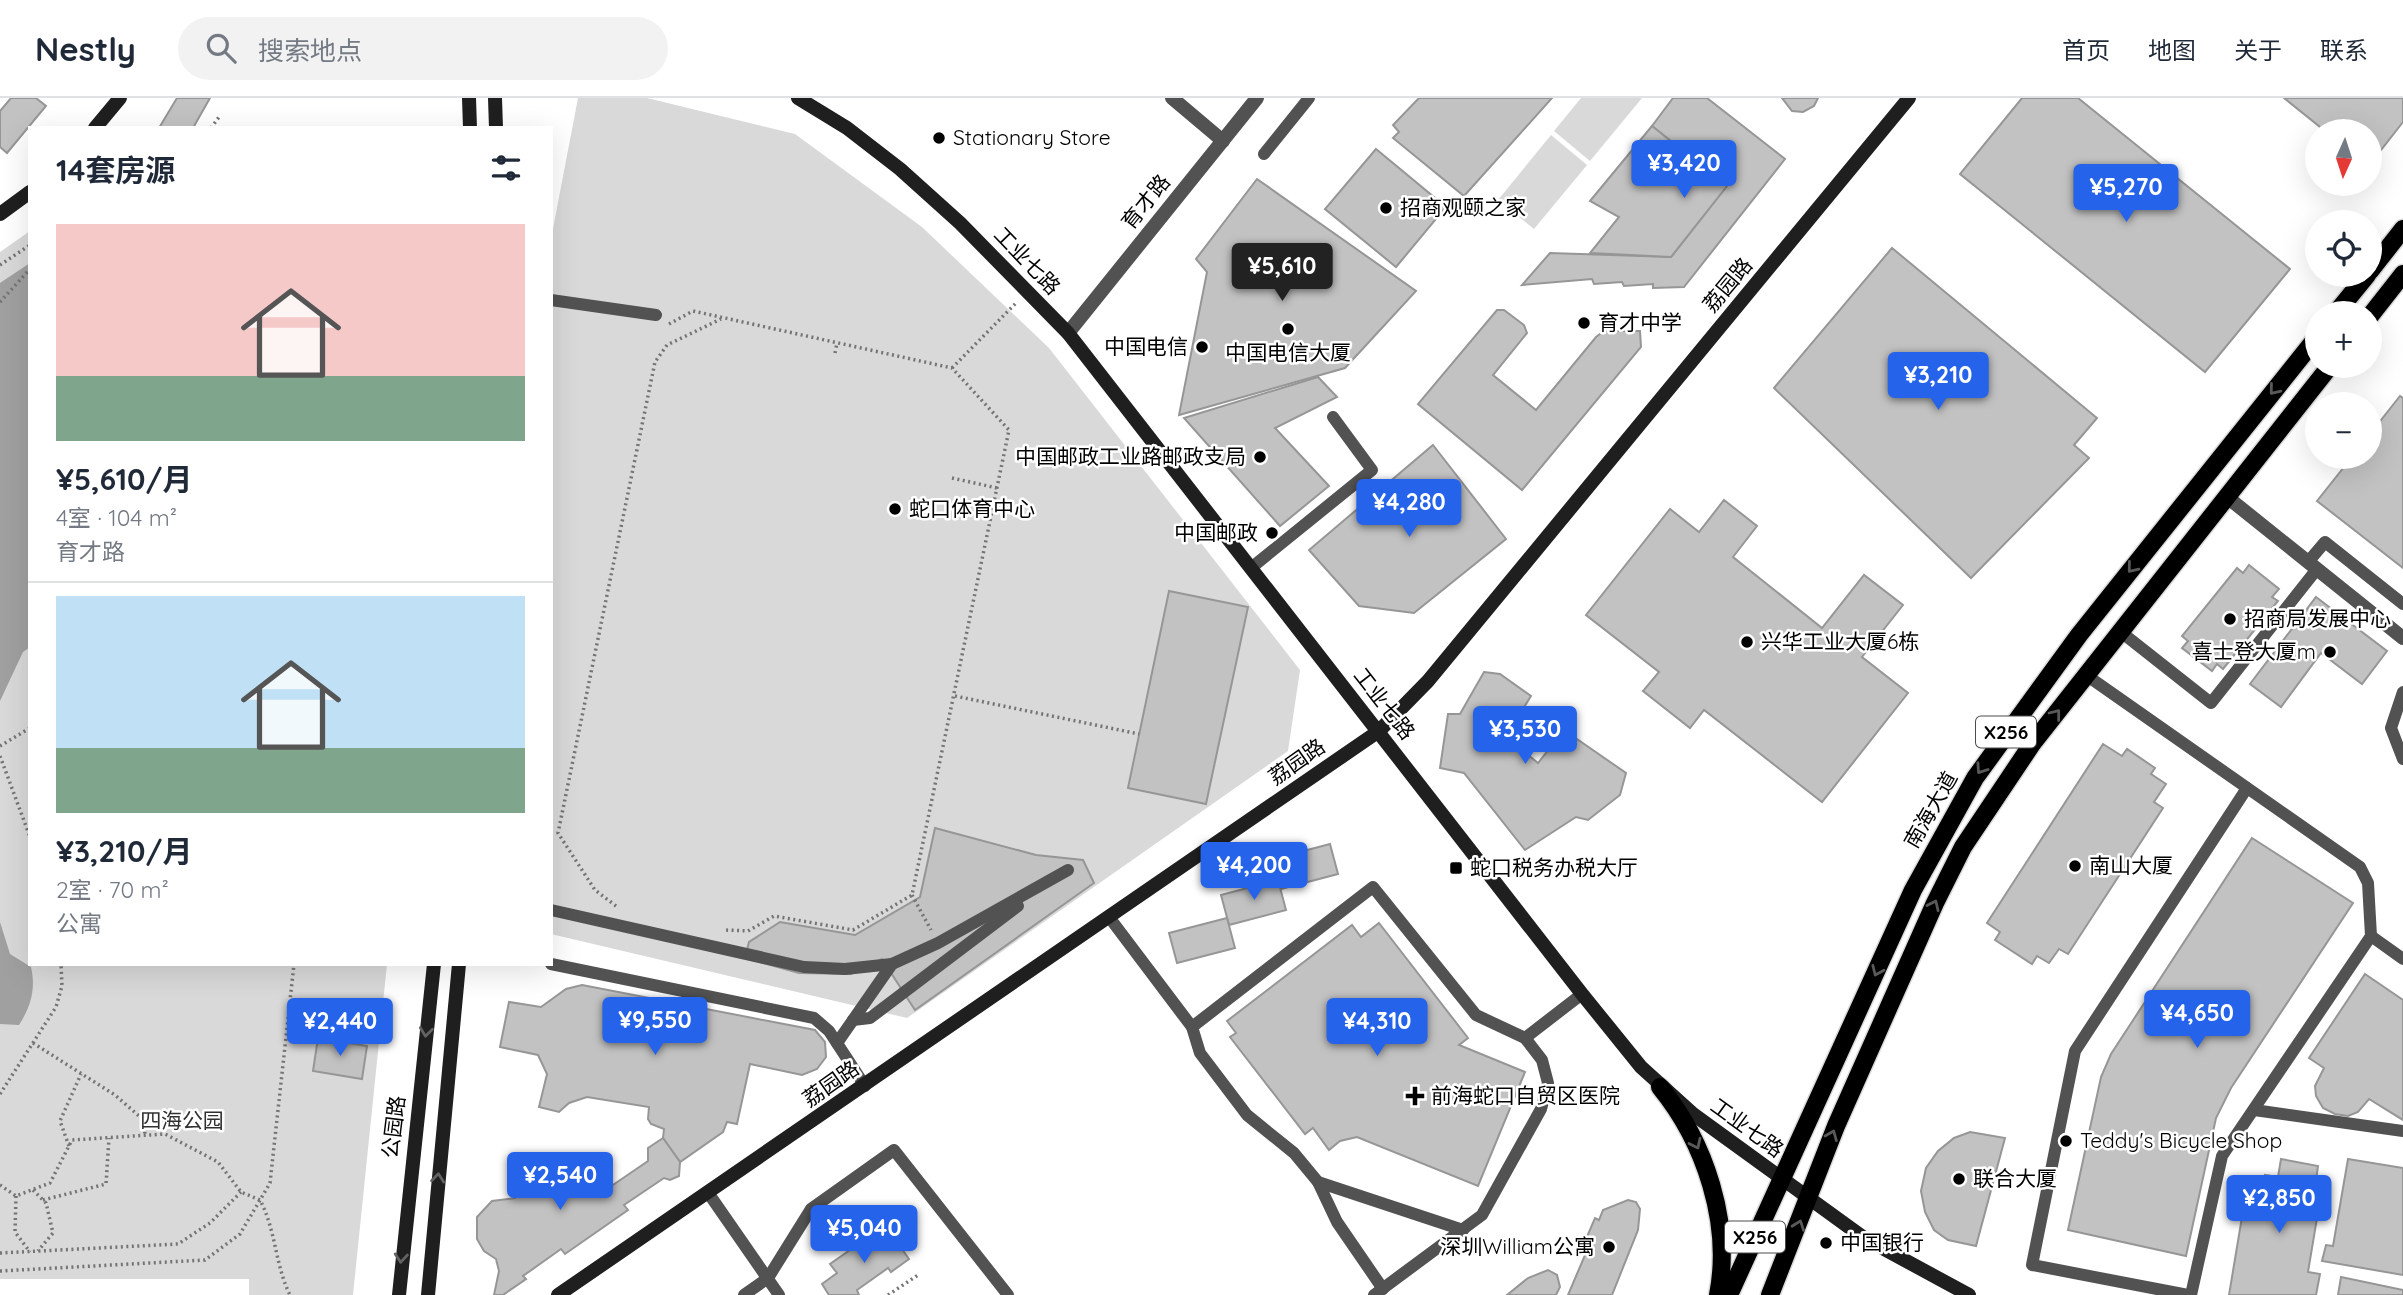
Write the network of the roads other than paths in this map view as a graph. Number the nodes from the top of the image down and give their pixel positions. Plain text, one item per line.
1 (120, 98) edge
2 (469, 98) edge
3 (495, 98) edge
4 (798, 98) edge
5 (1172, 98) edge
6 (1257, 98) edge
7 (1309, 98) edge
8 (1909, 98) edge
9 (97, 126) edge
10 (470, 126) edge
11 (496, 126) edge
12 (1223, 141) junction
13 (1264, 154) dead end
14 (28, 193) edge
15 (0, 214) edge
16 (2403, 229) edge
17 (2382, 255) edge
18 (2403, 274) edge
19 (2357, 287) edge
20 (553, 300) edge
21 (2346, 301) edge
22 (2382, 301) edge
23 (656, 315) dead end
24 (1068, 333) junction
25 (2305, 352) edge
26 (2321, 378) edge
27 (1333, 417) dead end
28 (2227, 497) junction
29 (2313, 566) junction
30 (1251, 568) junction
31 (2403, 604) edge
32 (2120, 632) junction
33 (2403, 638) edge
34 (2086, 675) junction
35 (2403, 692) edge
36 (1379, 731) junction
37 (2403, 759) edge
38 (2247, 788) junction
39 (1068, 870) dead end
40 (1039, 891) dead end
41 (553, 910) edge
42 (1109, 917) junction
43 (2371, 936) junction
44 (2403, 959) edge
45 (553, 964) edge
46 (892, 964) junction
47 (434, 966) edge
48 (460, 966) edge
49 (1582, 994) junction
50 (853, 1020) junction
51 (1192, 1027) junction
52 (1525, 1038) junction
53 (837, 1043) junction
54 (865, 1086) junction
55 (1660, 1087) junction
56 (2254, 1110) junction
57 (2403, 1131) edge
58 (1782, 1179) junction
59 (1318, 1182) junction
60 (709, 1194) junction
61 (1808, 1199) junction
62 (1463, 1230) junction
63 (768, 1278) junction
64 (1379, 1292) edge
65 (398, 1295) edge
66 (428, 1295) edge
67 (558, 1295) edge
68 (744, 1295) edge
69 (779, 1295) edge
70 (1008, 1295) edge
71 (1718, 1295) edge
72 (1729, 1295) edge
73 (1770, 1295) edge
74 (1969, 1295) edge
75 (2189, 1295) edge

1 - 9 street
2 - 10 street
3 - 11 street
4 - 24 street, 工业七路
5 - 12 street
6 - 12 street, 育才路
7 - 13 lane
8 - 36 street, 荔园路
12 - 24 street, 育才路
14 - 15 street
16 - 17 main road
18 - 22 main road
19 - 21 main road
20 - 23 lane
24 - 30 street, 工业七路
25 -> 58 main road, 南海大道 / X256
26 - 28 main road, X256
27 - 30 lane
28 - 29 street
28 - 32 main road, X256
29 - 31 lane
29 - 32 lane
29 - 33 street
30 - 36 street, 工业七路
32 - 34 main road, X256
34 - 38 lane
61 -> 34 main road, X256
35 - 37 lane
36 - 42 street, 荔园路
36 - 49 street, 工业七路
38 - 43 lane
38 - 75 lane
39 - 46 lane
40 - 50 lane
41 - 46 lane
42 - 51 lane
42 - 54 street, 荔园路
43 - 44 lane
43 - 56 lane
45 - 53 lane
46 - 50 lane
47 -> 65 street, 公园路
66 -> 48 street
49 - 52 lane
49 - 55 street, 工业七路
50 - 53 lane
51 - 52 lane
51 - 59 lane
52 - 62 lane
53 - 54 lane
54 - 60 street, 荔园路
55 - 58 street, 工业七路
55 -> 71 main road
56 - 57 lane
56 - 75 lane
58 - 61 street, 工业七路
58 - 72 main road, 南海大道 / X256
59 - 62 lane
59 - 64 lane
60 - 63 lane
60 - 67 street, 荔园路
73 -> 61 main road, X256
61 - 74 street, 工业七路
62 - 64 lane
63 - 68 lane
63 - 69 lane
63 - 70 lane

